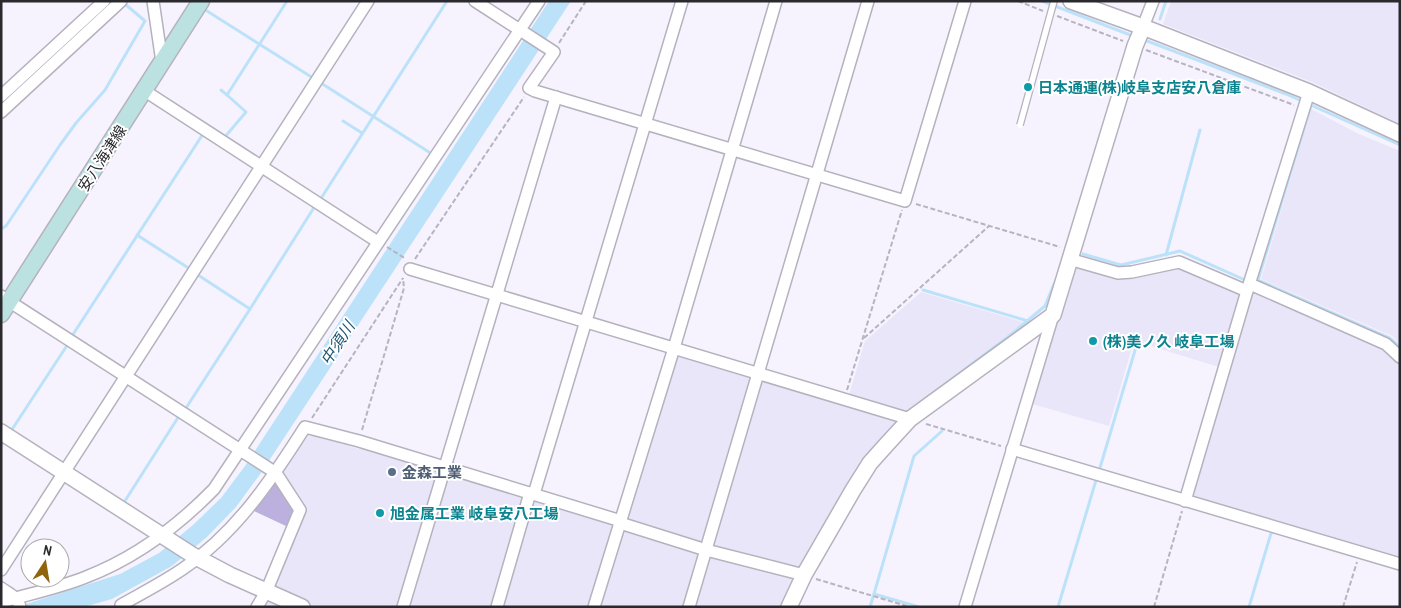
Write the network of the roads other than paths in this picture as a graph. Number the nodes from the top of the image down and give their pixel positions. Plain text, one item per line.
1 (104, 1) edge
2 (121, 1) edge
3 (153, 1) edge
4 (201, 1) edge
5 (368, 1) edge
6 (475, 1) edge
7 (539, 1) edge
8 (682, 1) edge
9 (776, 1) edge
10 (868, 1) edge
11 (965, 1) edge
12 (1054, 1) edge
13 (1071, 1) edge
14 (1153, 1) edge
15 (522, 32) junction
16 (1139, 37) junction
17 (162, 62) junction
18 (145, 91) junction
19 (1, 96) edge
20 (556, 97) junction
21 (1306, 101) junction
22 (1, 112) edge
23 (646, 124) junction
24 (1020, 125) dead end
25 (1400, 134) edge
26 (732, 149) junction
27 (261, 167) junction
28 (816, 174) junction
29 (382, 244) junction
30 (1071, 255) junction
31 (406, 269) road end
32 (1248, 288) junction
33 (497, 295) junction
34 (4, 304) edge
35 (1053, 315) junction
36 (586, 321) junction
37 (674, 348) junction
38 (1400, 357) edge
39 (758, 373) junction
40 (126, 377) junction
41 (910, 419) junction
42 (1, 432) edge
43 (1012, 449) junction
44 (244, 452) junction
45 (445, 468) junction
46 (274, 472) junction
47 (65, 473) junction
48 (532, 494) junction
49 (1185, 501) junction
50 (620, 522) junction
51 (163, 537) junction
52 (706, 550) junction
53 (196, 557) junction
54 (1400, 564) edge
55 (1, 570) edge
56 (804, 576) junction
57 (1, 588) edge
58 (266, 592) junction
59 (1, 602) edge
60 (18, 602) edge
61 (121, 606) edge
62 (257, 607) edge
63 (302, 607) edge
64 (403, 607) edge
65 (498, 607) edge
66 (594, 607) edge
67 (689, 607) edge
68 (789, 607) edge
69 (965, 607) edge

1 - 19 street
2 - 22 street
3 - 17 street
4 - 17 main road, 安八海津線
5 - 27 street
6 - 15 street
7 - 15 street
8 - 23 street
9 - 26 street
10 - 28 street
11 - 28 street
12 - 24 lane, bridge
13 - 16 street
14 - 16 street
15 - 20 street
15 - 29 street
16 - 21 street
16 - 30 street
17 - 18 main road, 安八海津線
18 - 27 street
18 - 34 main road, 安八海津線
20 - 23 street
20 - 33 street
21 - 25 street
21 - 32 street
23 - 26 street
23 - 36 street
26 - 28 street
26 - 37 street
27 - 29 street
27 - 40 street
28 - 39 street
29 - 44 street
30 - 32 street
30 - 35 street
31 - 33 street
32 - 38 street
32 - 49 street
33 - 36 street
33 - 45 street
34 - 40 street
35 - 41 street
35 - 43 street
36 - 37 street
36 - 48 street
37 - 39 street
37 - 50 street
39 - 41 street
39 - 52 street
40 - 44 street
40 - 47 street
41 - 56 street
42 - 47 street
43 - 49 street
43 - 69 street
44 - 46 street
44 - 51 street
45 - 46 street
45 - 48 street
45 - 64 street
46 - 53 street
46 - 58 street
47 - 51 street
47 - 55 street
48 - 50 street
48 - 65 street
49 - 54 street
50 - 52 street
50 - 66 street
51 - 53 street
51 - 60 street
52 - 56 street
52 - 67 street
53 - 58 street
53 - 61 street
56 - 68 street
57 - 60 street
58 - 62 street
58 - 63 street
59 - 60 street

